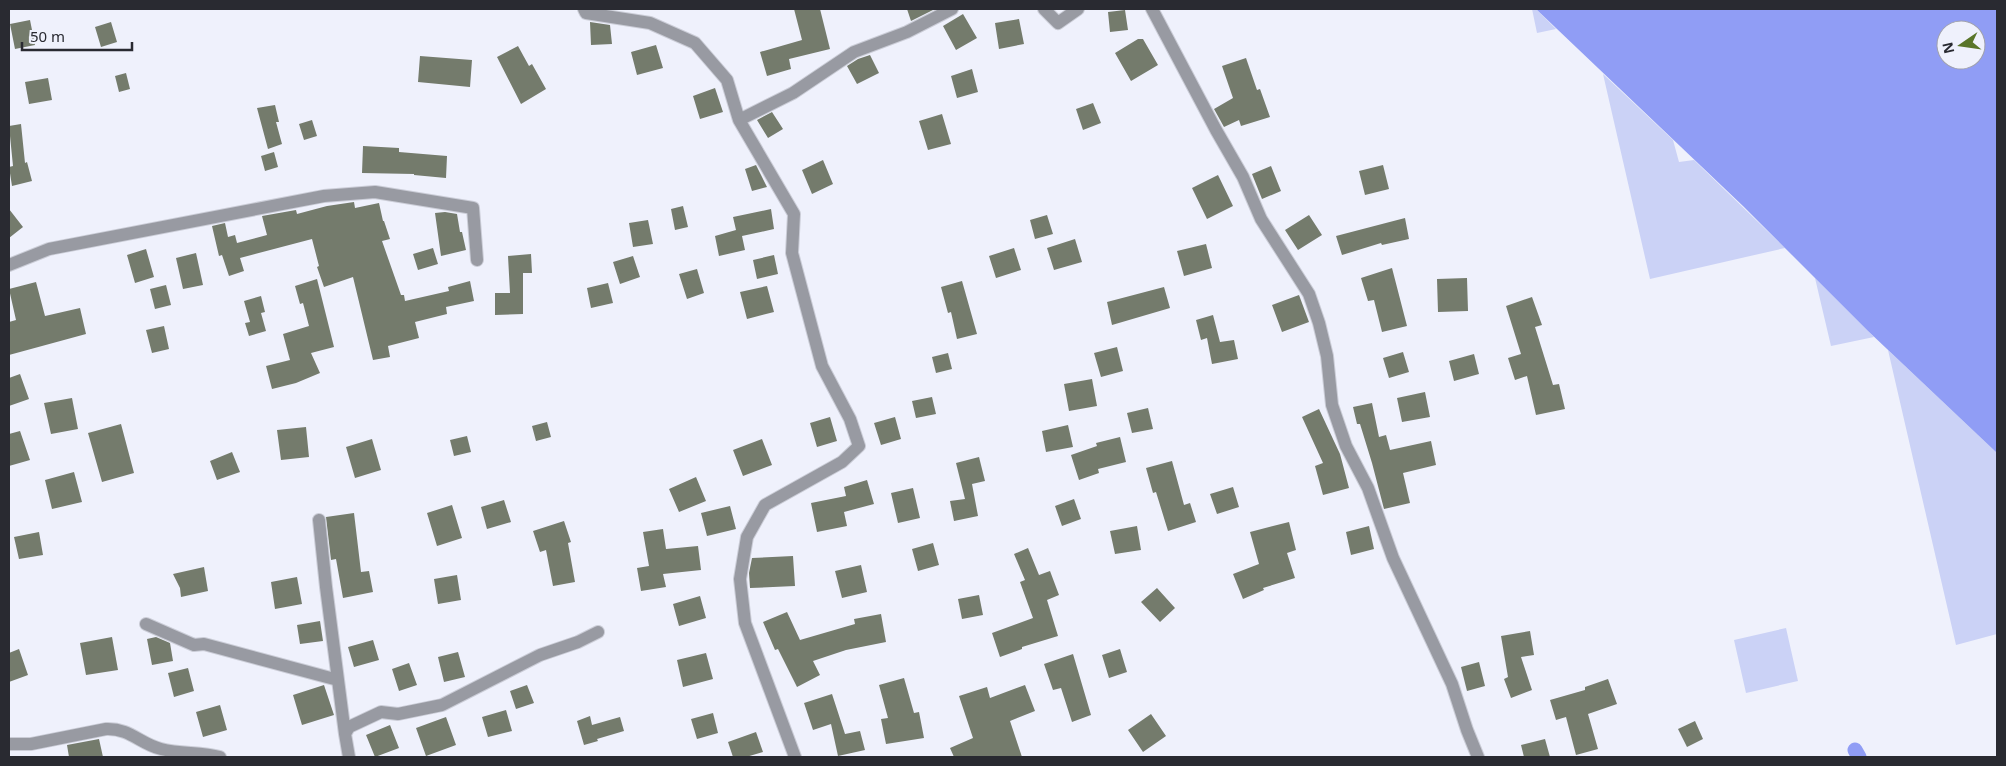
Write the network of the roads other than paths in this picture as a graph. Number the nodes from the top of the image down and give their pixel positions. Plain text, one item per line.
1 (584, 9) edge
2 (952, 9) edge
3 (1044, 9) edge
4 (1078, 9) edge
5 (1152, 9) edge
6 (740, 120) junction
7 (477, 260) dead end
8 (9, 265) edge
9 (319, 520) dead end
10 (146, 624) dead end
11 (598, 632) dead end
12 (338, 680) junction
13 (345, 734) junction
14 (9, 744) edge
15 (220, 757) edge
16 (349, 757) edge
17 (794, 757) edge
18 (1478, 757) edge

1 - 6 street
2 - 6 street
3 - 4 street
5 - 18 street
6 - 17 street
7 - 8 street
9 - 12 street
10 - 12 street
11 - 13 street
12 - 13 street
13 - 16 street
14 - 15 street

